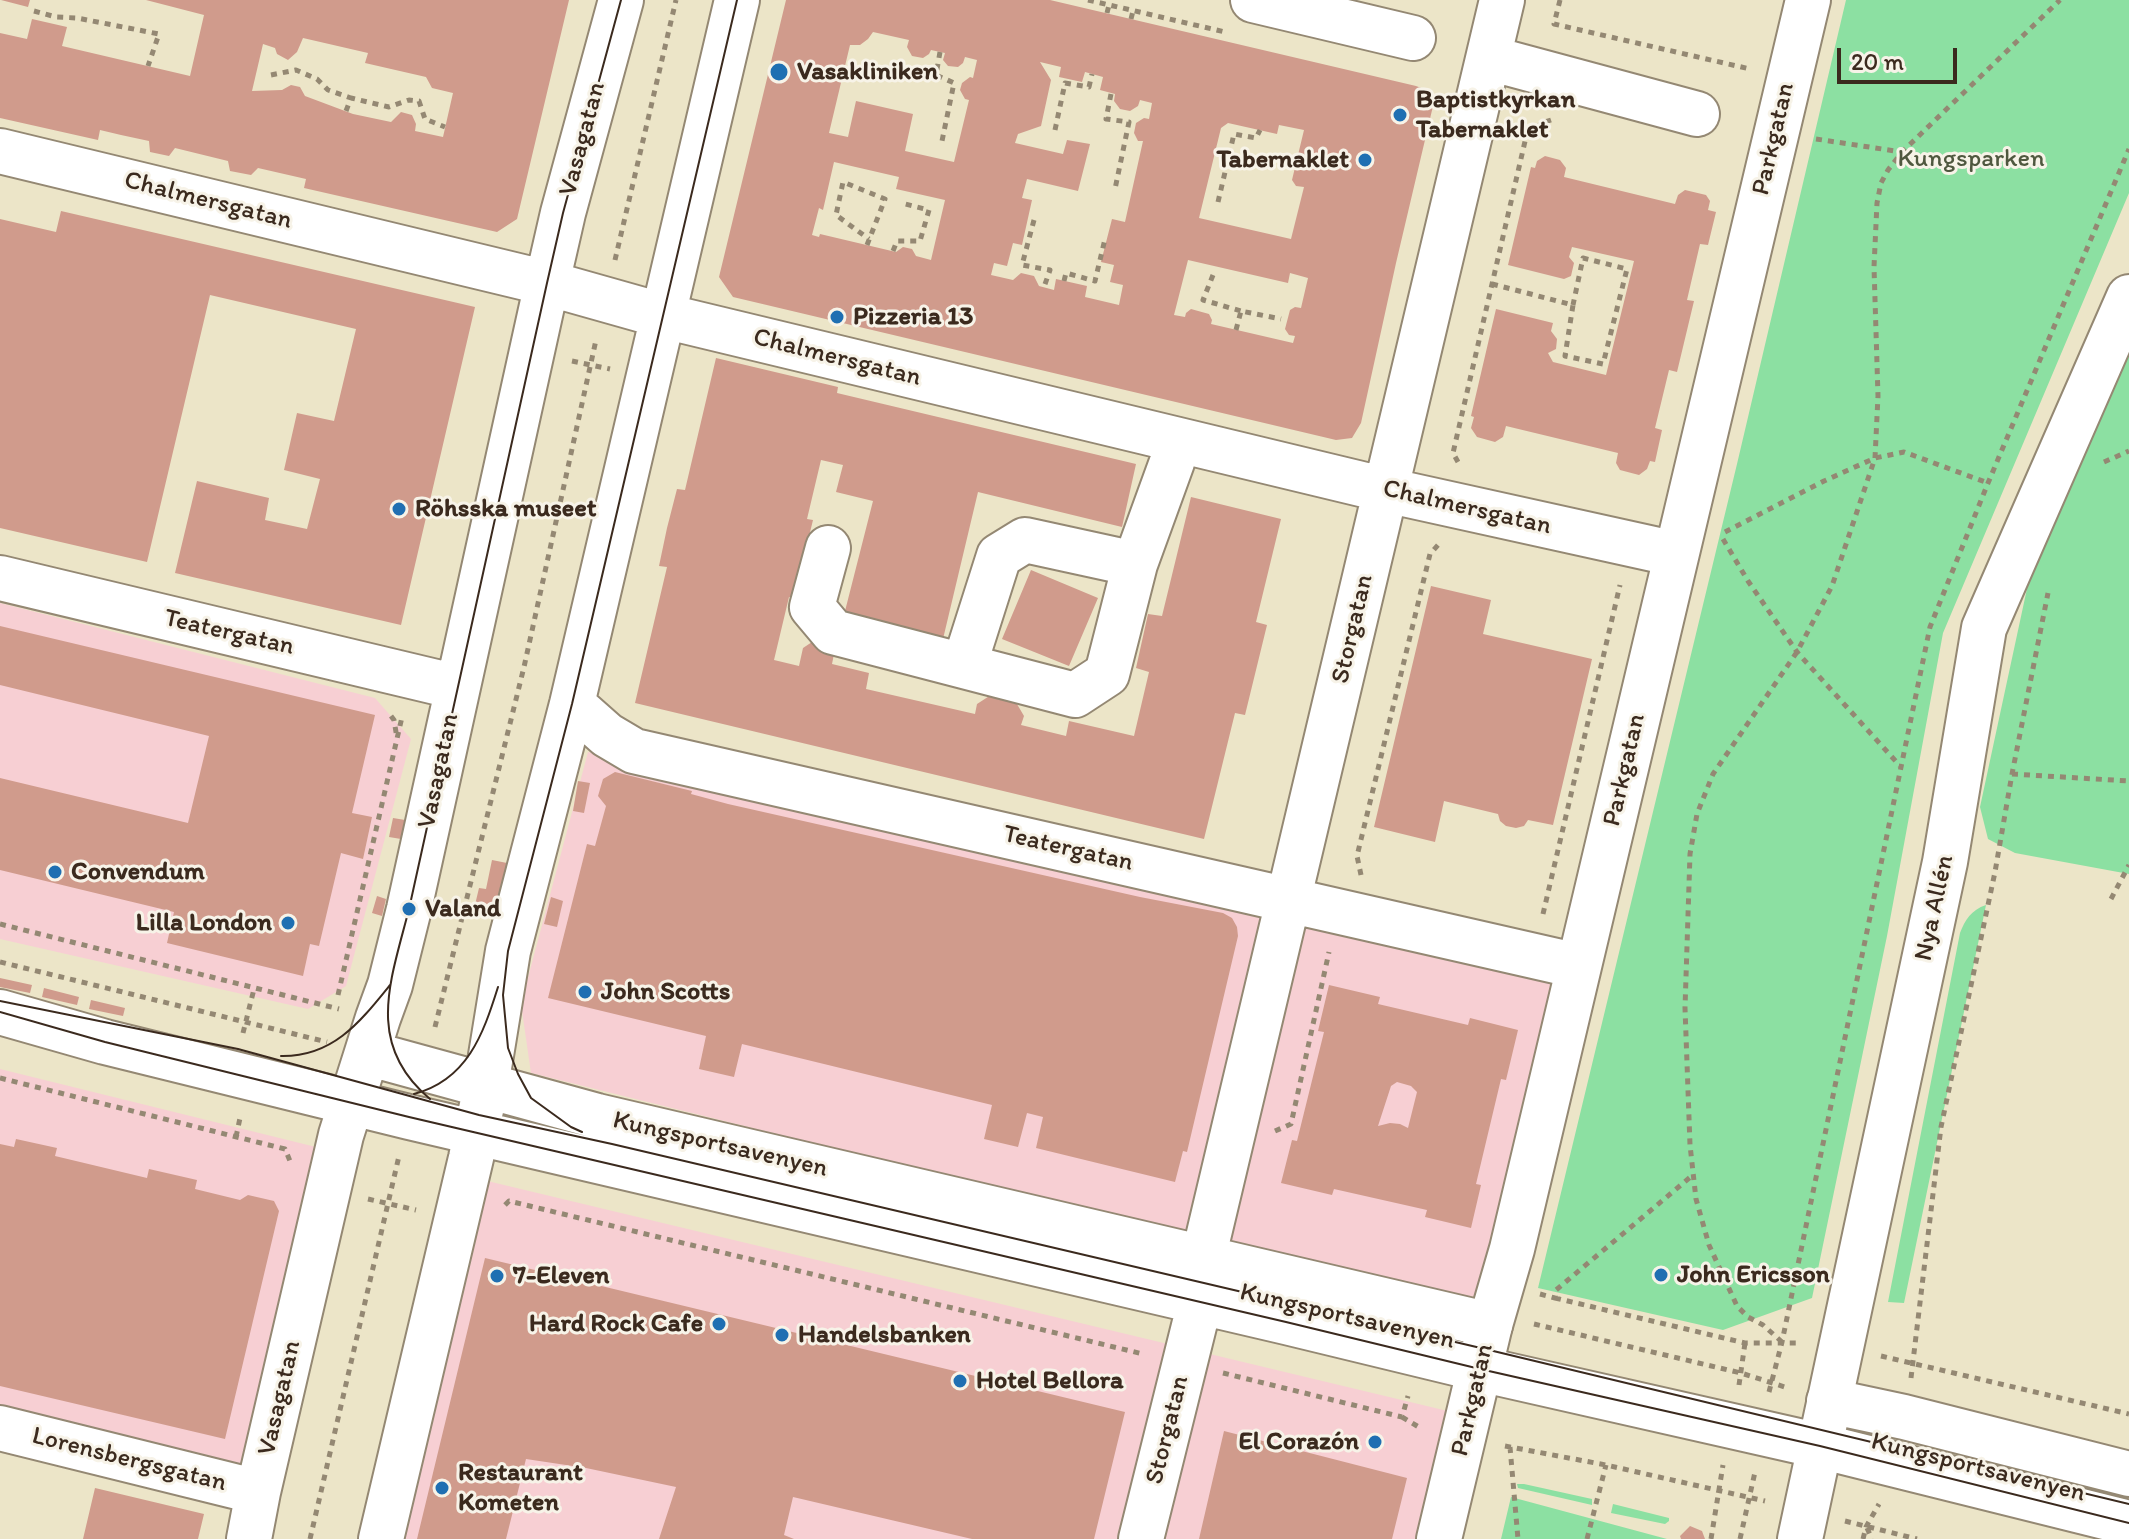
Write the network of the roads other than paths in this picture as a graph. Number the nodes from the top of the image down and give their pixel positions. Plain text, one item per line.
1 (621, 0) edge
2 (737, 0) edge
3 (1253, 0) edge
4 (1502, 0) edge
5 (1808, 0) edge
6 (1413, 38) dead end
7 (1489, 58) junction
8 (1697, 114) dead end
9 (0, 151) edge
10 (547, 283) junction
11 (2129, 297) edge
12 (664, 316) junction
13 (1177, 440) junction
14 (1386, 490) junction
15 (828, 548) dead end
16 (1676, 554) junction
17 (1135, 564) junction
18 (0, 578) edge
19 (964, 666) junction
20 (457, 687) junction
21 (572, 704) junction
22 (1289, 900) junction
23 (1578, 966) junction
24 (0, 1001) edge
25 (0, 1012) edge
26 (376, 1046) junction
27 (481, 1126) junction
28 (1203, 1259) junction
29 (1195, 1322) junction
30 (1488, 1338) junction
31 (0, 1428) edge
32 (1817, 1456) edge
33 (2129, 1474) edge
34 (258, 1492) junction
35 (2129, 1504) edge
36 (2129, 1523) edge
37 (249, 1539) edge
38 (381, 1539) edge
39 (1141, 1539) edge
40 (1439, 1539) edge
41 (2087, 1539) edge

1 - 10 street, Vasagatan
2 - 12 street
3 - 6 street
4 - 7 street, Storgatan
5 - 16 street, Parkgatan
7 - 8 street
7 - 14 street, Storgatan
9 - 10 street, Chalmersgatan
10 - 12 street, Chalmersgatan
10 - 20 street, Vasagatan
11 - 32 street, Nya Allén
12 - 13 street, Chalmersgatan
12 - 21 street
13 - 14 street, Chalmersgatan
13 - 17 street
14 - 16 street, Chalmersgatan
14 - 22 street, Storgatan
15 - 19 street
16 - 23 street, Parkgatan
17 - 19 street
17 - 19 street
18 - 20 street, Teatergatan
20 - 26 street, Vasagatan
21 - 22 street, Teatergatan
21 - 27 street
22 - 23 street, Teatergatan
22 - 28 street, Storgatan
23 - 30 street, Parkgatan
24 - 26 street, Kungsportsavenyen
25 - 26 street
26 - 27 street
26 - 27 street, Kungsportsavenyen
26 - 27 street, Kungsportsavenyen
26 - 34 street, Vasagatan
27 - 28 street, Kungsportsavenyen
27 - 29 street, Kungsportsavenyen
27 - 30 street, Kungsportsavenyen
27 - 30 street
27 - 38 street
28 - 30 street, Kungsportsavenyen
29 - 30 street, Kungsportsavenyen
29 - 39 street, Storgatan
30 - 32 street
30 - 40 street, Parkgatan
31 - 34 street, Lorensbergsgatan
32 - 33 street, Kungsportsavenyen
32 - 35 street, Kungsportsavenyen
32 - 36 street, Kungsportsavenyen
32 - 41 street, Kungsportsavenyen
34 - 37 street, Vasagatan

